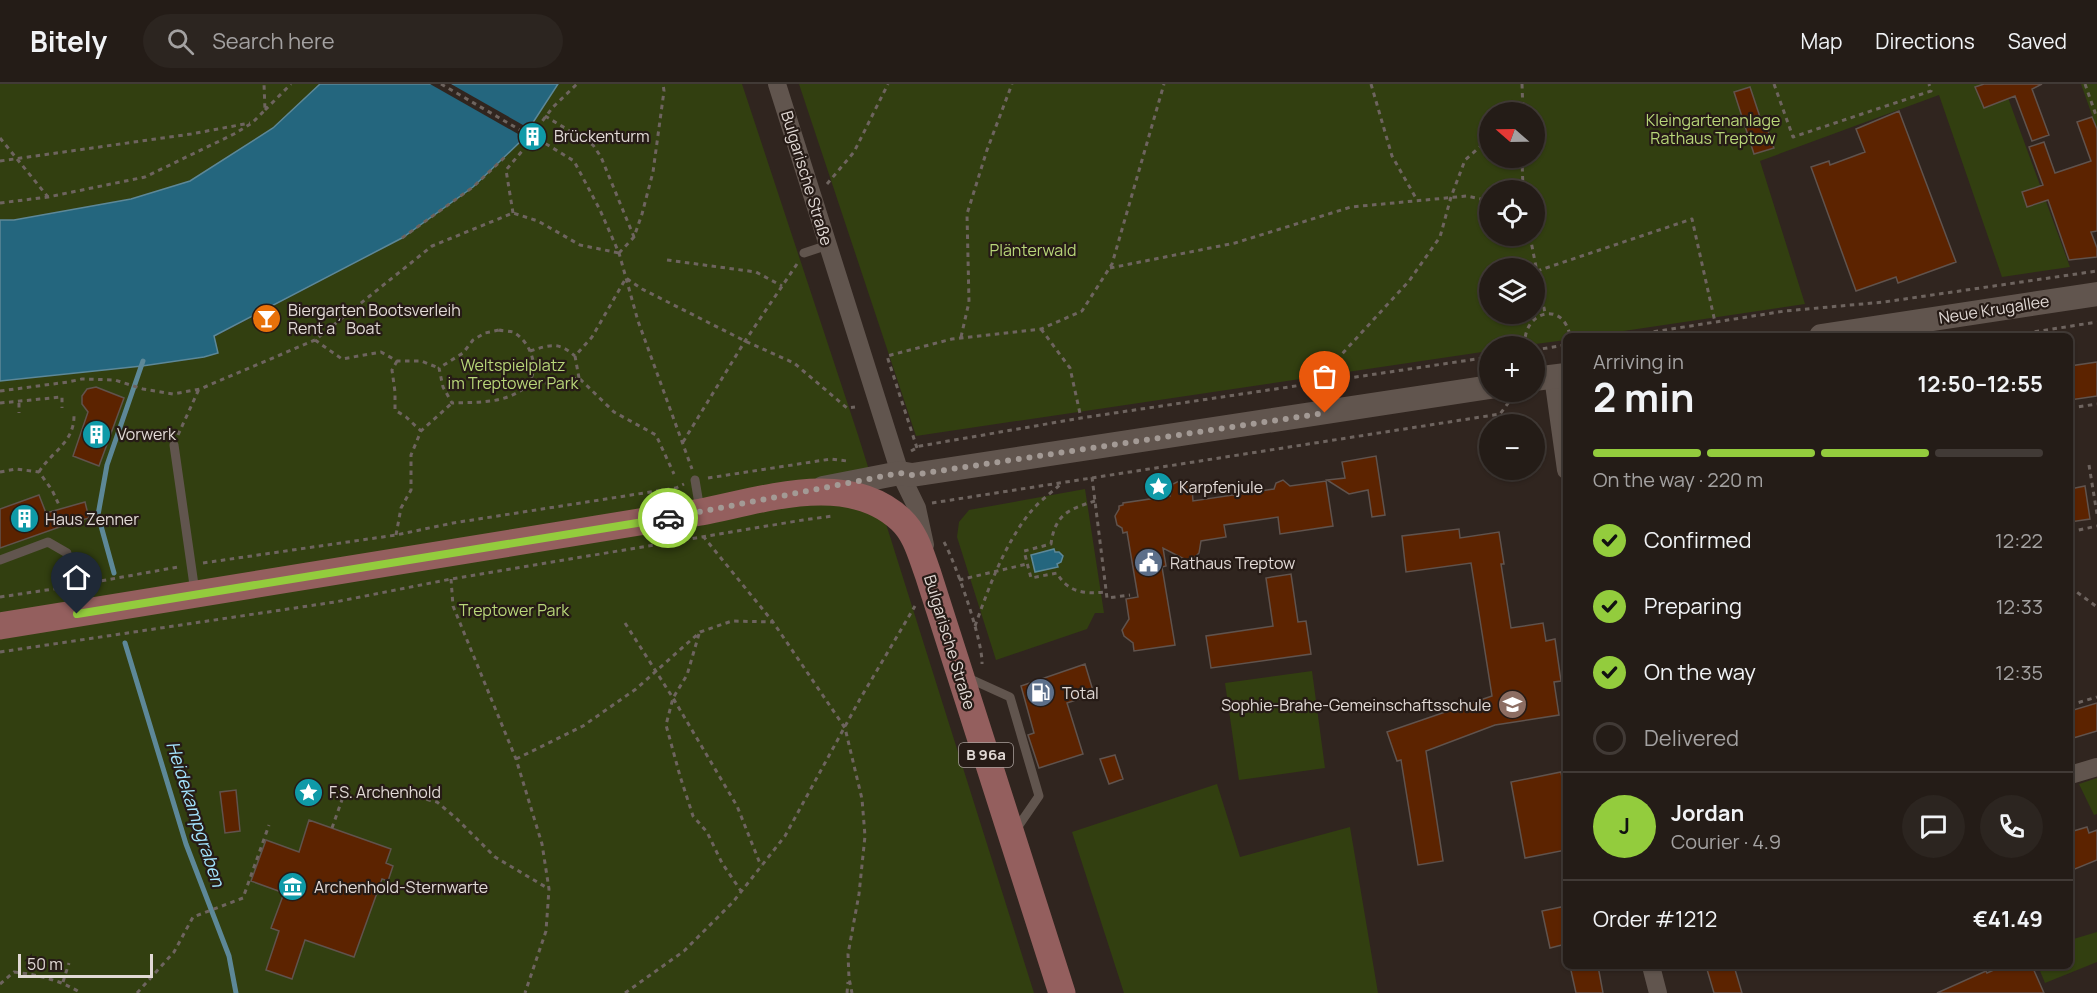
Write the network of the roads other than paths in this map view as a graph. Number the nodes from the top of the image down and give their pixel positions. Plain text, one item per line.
1 (777, 84) edge
2 (828, 245) junction
3 (804, 253) road end
4 (2097, 294) edge
5 (1841, 333) edge
6 (1545, 382) edge
7 (1479, 389) edge
8 (174, 445) road end
9 (1563, 457) edge
10 (902, 463) junction
11 (695, 480) road end
12 (812, 491) junction
13 (702, 525) junction
14 (0, 560) edge
15 (928, 574) junction
16 (195, 595) junction
17 (77, 614) junction
18 (0, 626) edge
19 (970, 679) junction
20 (2097, 767) edge
21 (2073, 774) edge
22 (1012, 836) junction
23 (1652, 969) edge
24 (1062, 993) edge
25 (1658, 993) edge

1 - 2 street, Bulgarische Straße
2 - 3 lane
2 - 10 street, Bulgarische Straße
4 - 5 street, Neue Krugallee
6 - 9 street
7 - 10 street
8 - 16 lane
10 - 12 street
10 - 15 street, Bulgarische Straße
11 - 13 lane
12 - 13 main road, B 96a
12 - 15 main road, B 96a
13 - 16 main road, B 96a
14 - 17 lane
15 - 19 main road, Bulgarische Straße / B 96a
16 - 17 main road, B 96a
17 - 18 main road, B 96a
19 - 22 main road, Bulgarische Straße / B 96a
19 - 22 lane
20 - 21 street
22 - 24 main road, Bulgarische Straße / B 96a
23 - 25 street

